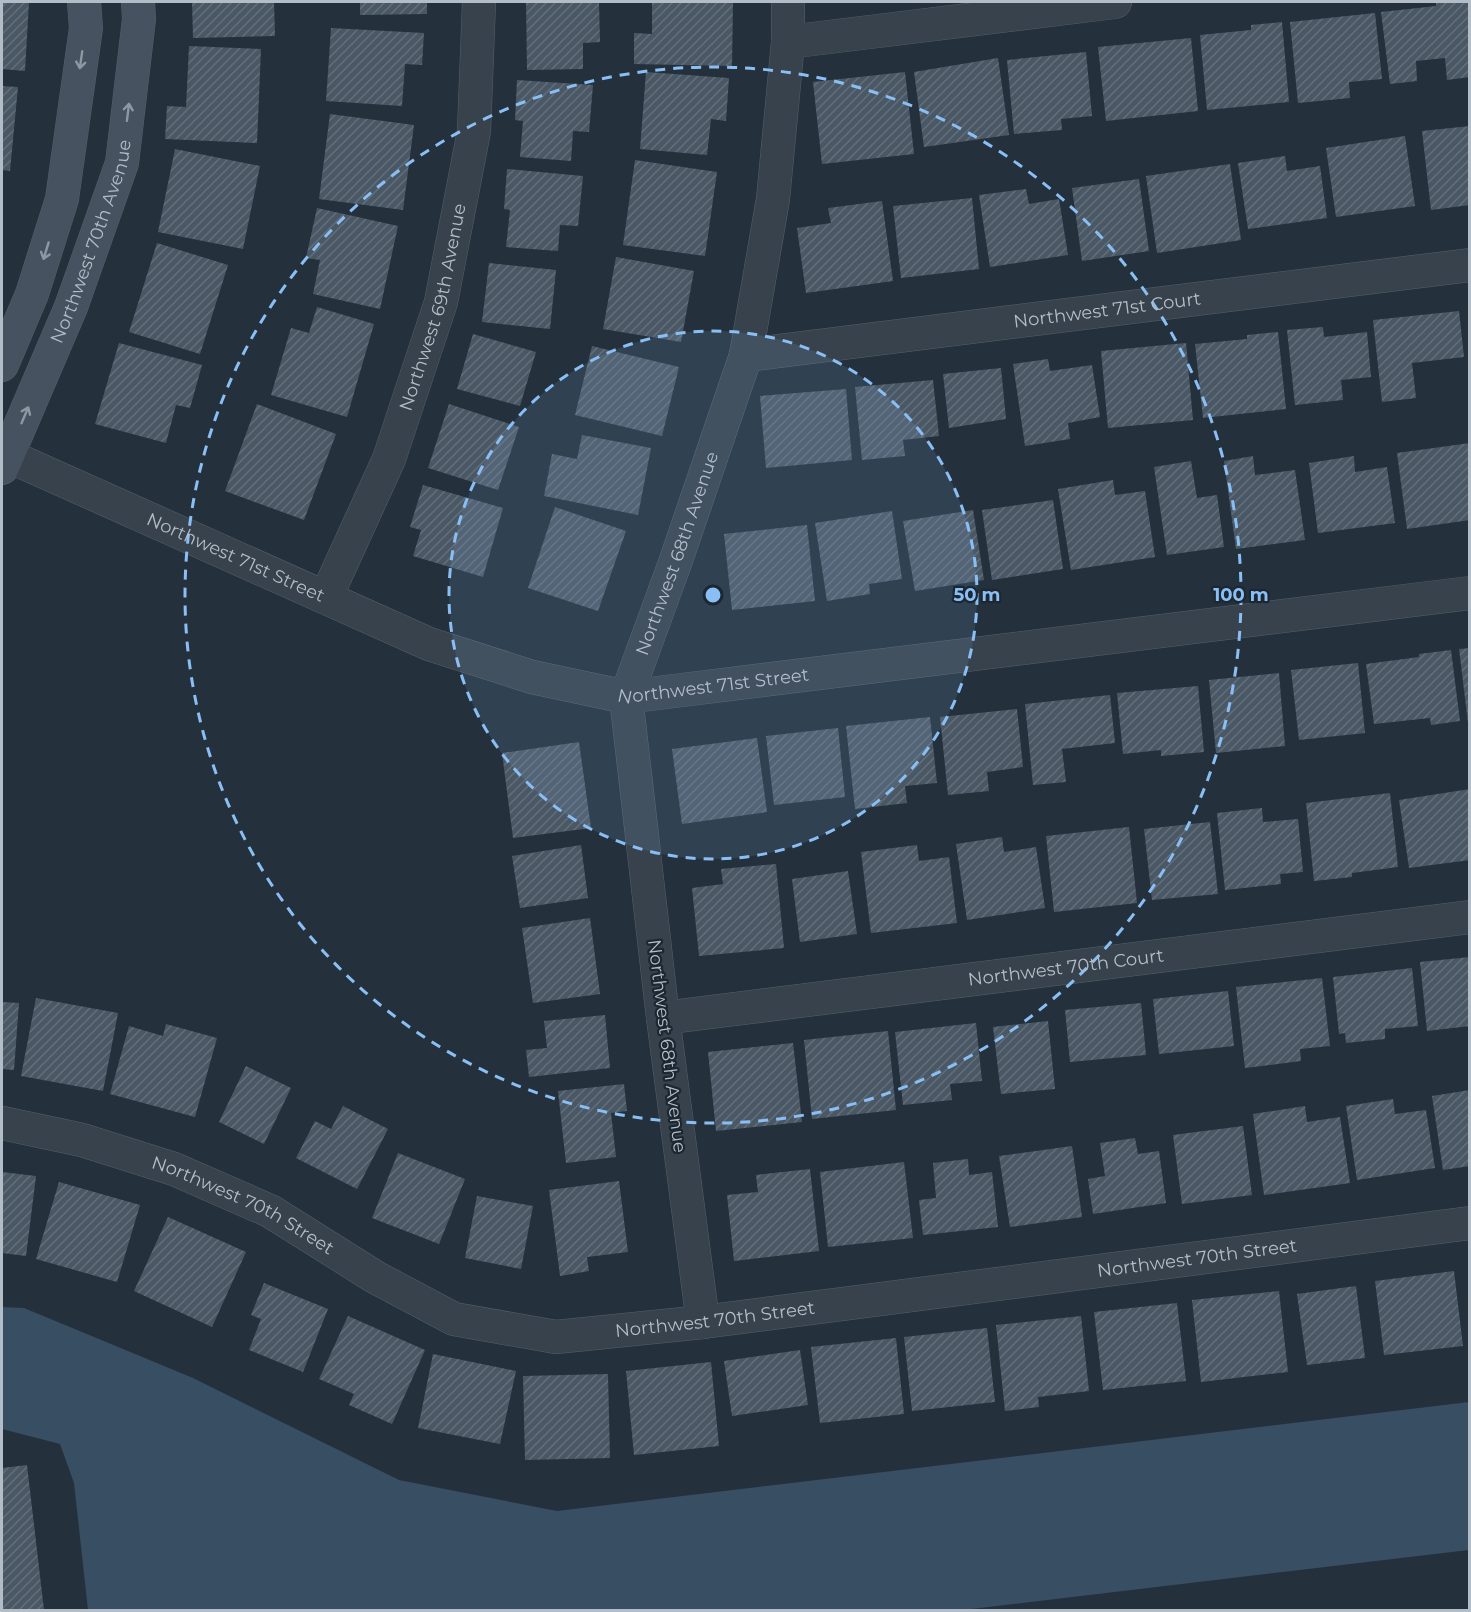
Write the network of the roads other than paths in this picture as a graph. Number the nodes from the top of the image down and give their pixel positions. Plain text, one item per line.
1 (84, 2) edge
2 (138, 2) edge
3 (479, 2) edge
4 (788, 2) edge
5 (1115, 2) edge
6 (788, 42) junction
7 (1470, 265) edge
8 (746, 356) junction
9 (2, 365) edge
10 (3, 459) edge
11 (1470, 593) edge
12 (326, 597) junction
13 (626, 697) junction
14 (1470, 917) edge
15 (663, 1018) junction
16 (2, 1123) edge
17 (1470, 1223) edge
18 (703, 1322) junction

1 -> 9 street, Northwest 70th Avenue
10 -> 2 street, Northwest 70th Avenue
3 - 12 street, Northwest 69th Avenue
4 - 6 street, Northwest 68th Avenue
5 - 6 street
6 - 8 street, Northwest 68th Avenue
7 - 8 street, Northwest 71st Court
8 - 13 street, Northwest 68th Avenue
10 - 12 street, Northwest 71st Street
11 - 13 street, Northwest 71st Street
12 - 13 street, Northwest 71st Street
13 - 15 street, Northwest 68th Avenue
14 - 15 street, Northwest 70th Court
15 - 18 street, Northwest 68th Avenue
16 - 18 street, Northwest 70th Street
17 - 18 street, Northwest 70th Street

